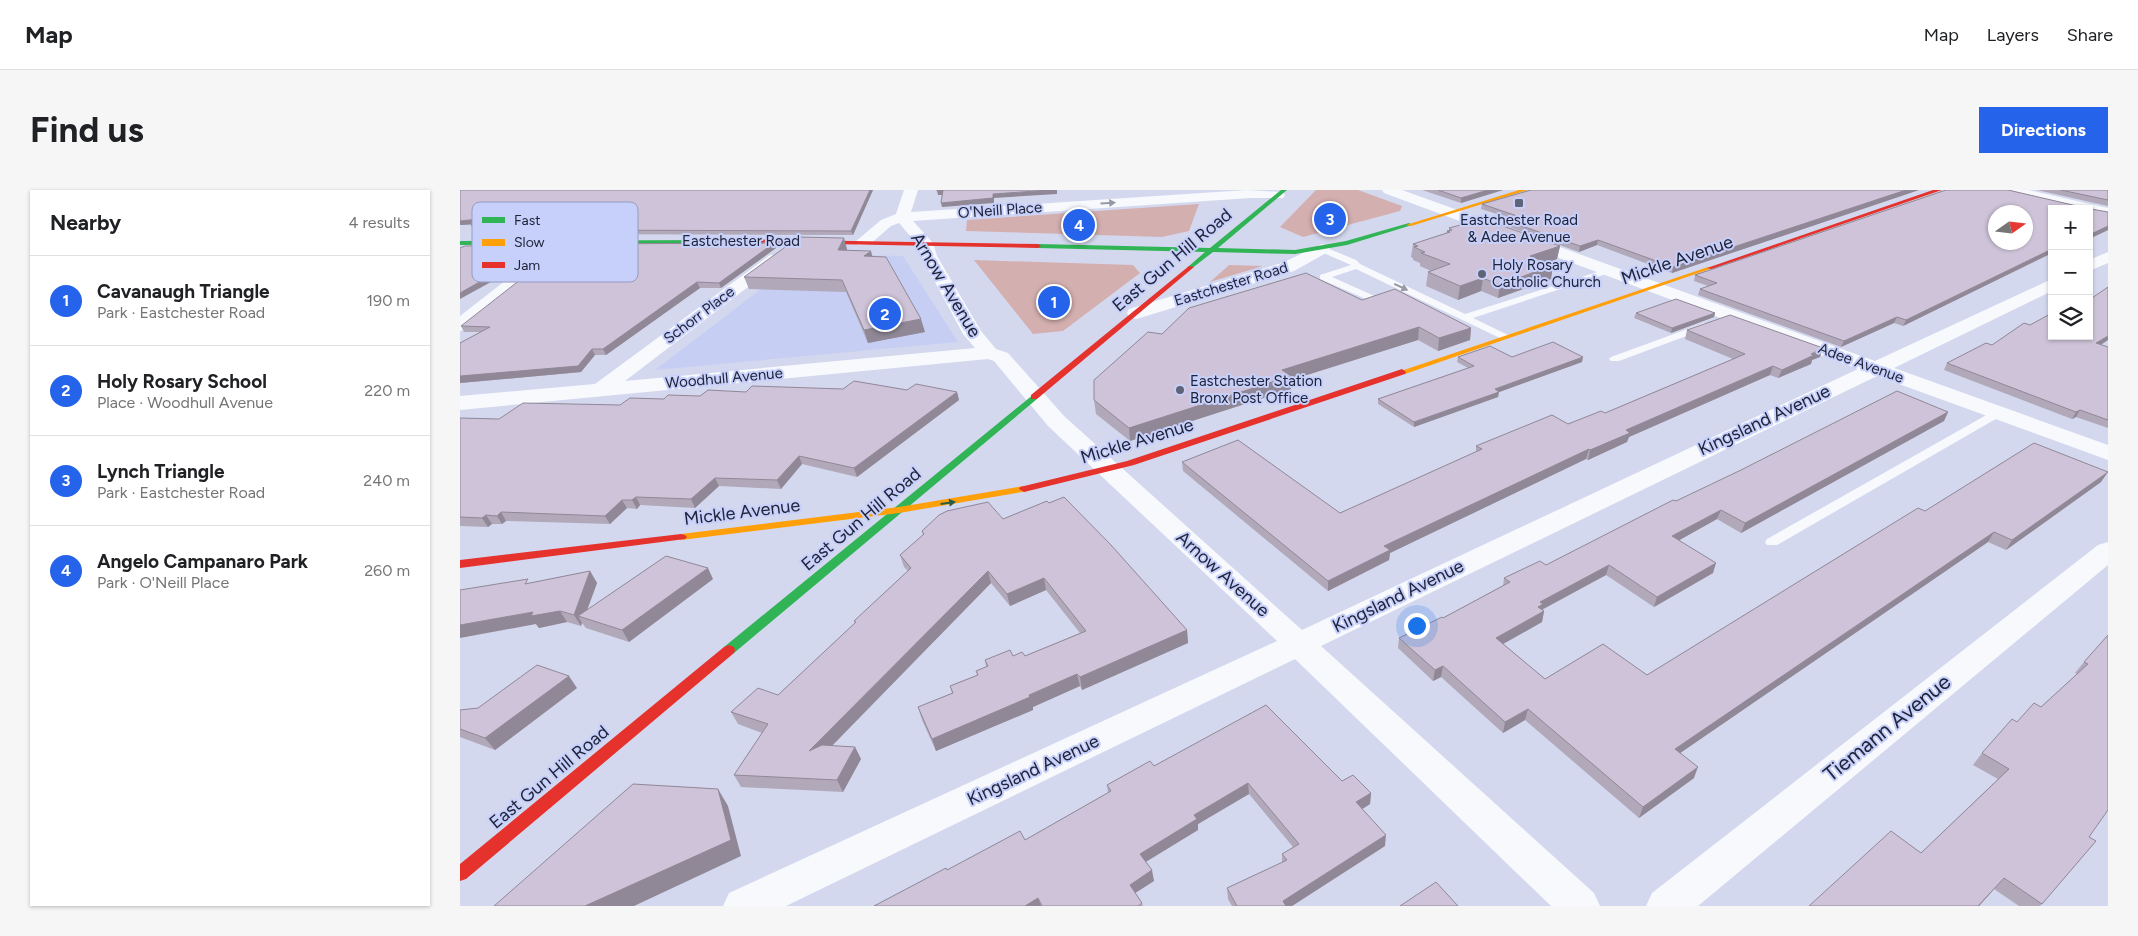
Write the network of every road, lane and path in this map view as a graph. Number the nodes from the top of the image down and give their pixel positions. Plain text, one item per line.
1 (911, 190) edge
2 (1389, 190) edge
3 (1525, 190) edge
4 (1939, 190) edge
5 (2011, 190) edge
6 (1281, 193) edge
7 (1449, 212) junction
8 (2108, 212) edge
9 (902, 217) junction
10 (638, 241) edge
11 (799, 241) junction
12 (863, 242) junction
13 (925, 243) junction
14 (1322, 249) junction
15 (1209, 251) junction
16 (2108, 257) edge
17 (2093, 264) edge
18 (1357, 266) junction
19 (1610, 271) junction
20 (514, 282) edge
21 (2048, 286) edge
22 (1652, 287) junction
23 (1376, 300) edge
24 (1136, 313) junction
25 (1731, 316) junction
26 (1464, 318) junction
27 (460, 325) edge
28 (1504, 337) junction
29 (989, 354) junction
30 (1615, 359) dead end
31 (1874, 368) junction
32 (600, 390) junction
33 (1035, 397) junction
34 (460, 403) edge
35 (1997, 413) junction
36 (2108, 453) edge
37 (1108, 469) junction
38 (899, 510) junction
39 (1772, 542) dead end
40 (2108, 551) edge
41 (460, 564) edge
42 (1299, 644) junction
43 (469, 860) edge
44 (744, 906) edge
45 (1579, 906) edge
46 (1667, 906) edge

1 - 9 street, Arnow Avenue
2 - 7 street, Adee Avenue
3 - 7 main road, Eastchester Road
4 - 22 main road, Mickle Avenue
5 - 8 street
9 -> 6 street, O'Neill Place
6 - 15 main road, East Gun Hill Road
7 - 14 main road, Eastchester Road
7 - 19 street, Adee Avenue
9 - 12 street, Arnow Avenue
9 - 13 street, Arnow Avenue
10 - 11 main road, Eastchester Road
11 - 12 main road, Eastchester Road
11 - 32 street, Schorr Place
12 - 13 main road, Eastchester Road
13 - 15 main road, Eastchester Road
13 - 29 street, Arnow Avenue
14 - 15 main road, Eastchester Road
14 - 18 lane
14 - 24 street, Eastchester Road
15 - 24 main road, East Gun Hill Road
16 - 17 street
18 - 23 lane
18 -> 26 lane
19 - 22 street, Adee Avenue
19 - 26 lane
20 - 27 street
21 - 31 street, Kingsland Avenue
22 - 25 street, Adee Avenue
22 - 28 main road, Mickle Avenue
24 - 33 main road, East Gun Hill Road
25 - 30 lane
25 - 31 street, Adee Avenue
26 - 28 lane
28 - 37 main road, Mickle Avenue
29 - 32 street, Woodhull Avenue
29 - 33 street, Arnow Avenue
31 - 35 street, Adee Avenue
31 - 42 street, Kingsland Avenue
32 - 34 street, Woodhull Avenue
33 - 37 street, Arnow Avenue
33 - 38 main road, East Gun Hill Road
35 - 36 street, Adee Avenue
35 - 39 lane
38 -> 37 main road, Mickle Avenue
37 - 42 street, Arnow Avenue
38 - 41 main road, Mickle Avenue
38 - 43 main road, East Gun Hill Road
40 - 46 street, Tiemann Avenue
42 - 44 street, Kingsland Avenue
42 - 45 street, Arnow Avenue

